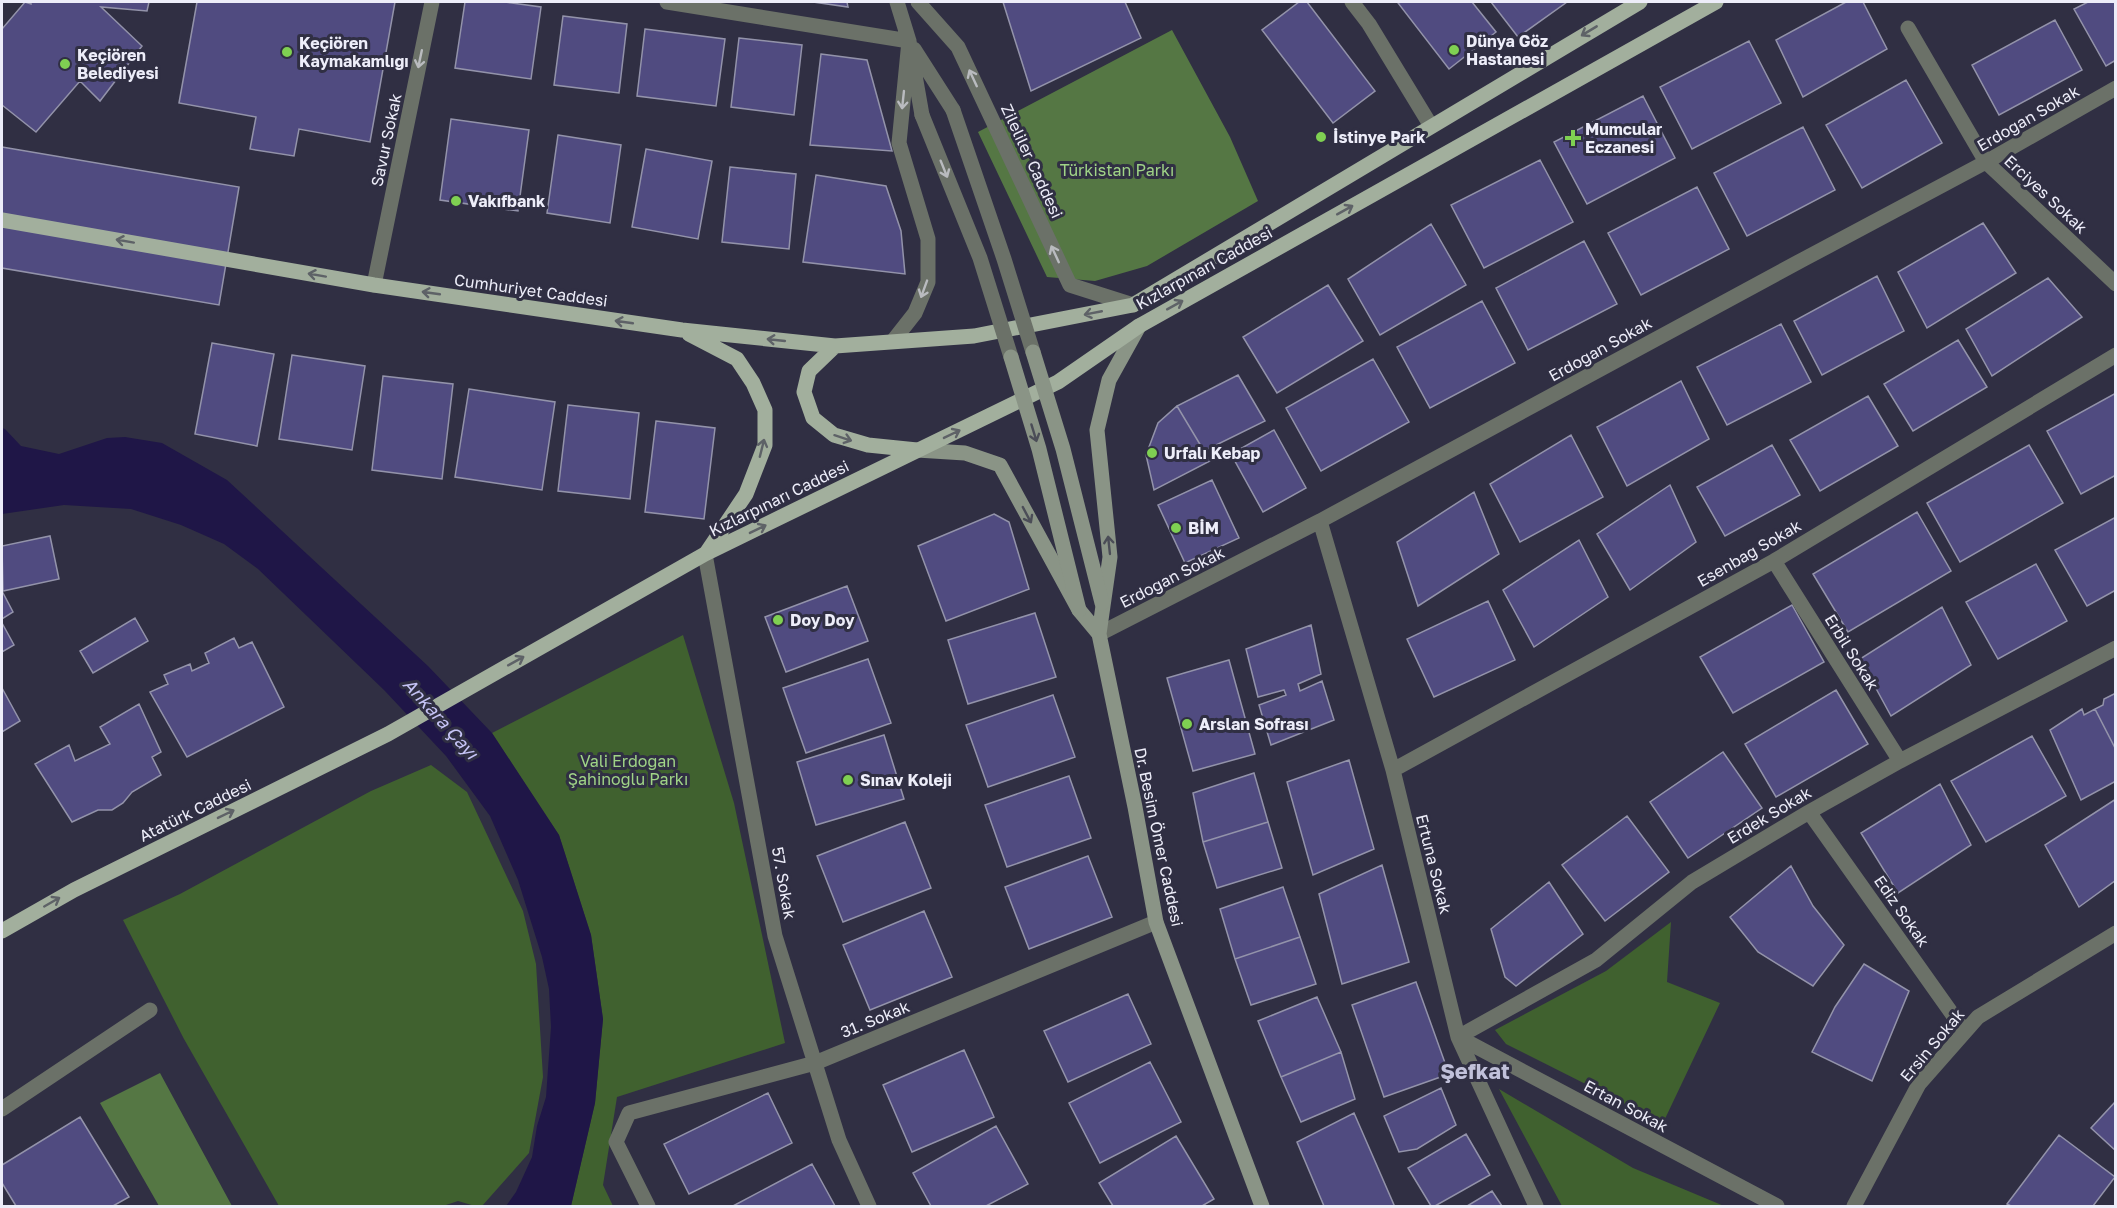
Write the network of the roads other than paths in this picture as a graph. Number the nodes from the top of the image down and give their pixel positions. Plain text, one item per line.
1 (432, 2) edge
2 (667, 2) edge
3 (897, 2) edge
4 (918, 2) edge
5 (1352, 2) edge
6 (1640, 2) edge
7 (1716, 2) edge
8 (1618, 6) edge
9 (1908, 28) dead end
10 (909, 42) junction
11 (2115, 88) edge
12 (1431, 126) junction
13 (1986, 162) junction
14 (2, 220) edge
15 (2115, 284) edge
16 (374, 285) junction
17 (1133, 305) junction
18 (1139, 326) junction
19 (682, 330) junction
20 (893, 342) junction
21 (835, 345) junction
22 (1033, 352) joint
23 (2115, 355) edge
24 (1011, 357) joint
25 (917, 450) junction
26 (1320, 521) junction
27 (705, 554) junction
28 (1774, 561) junction
29 (1102, 603) junction
30 (1079, 610) junction
31 (1099, 634) junction
32 (2115, 648) edge
33 (465, 689) joint
34 (1900, 761) junction
35 (1393, 770) junction
36 (1809, 812) junction
37 (1156, 922) junction
38 (2, 931) edge
39 (2115, 933) edge
40 (150, 1010) dead end
41 (1965, 1032) junction
42 (1458, 1037) junction
43 (815, 1063) junction
44 (2, 1109) edge
45 (648, 1206) edge
46 (869, 1206) edge
47 (1262, 1206) edge
48 (1536, 1206) edge
49 (1777, 1206) edge
50 (1854, 1206) edge

1 -> 16 street, Savur Sokak
2 - 10 street
3 - 10 street
17 -> 4 street, Zileliler Caddesi
5 - 12 street
6 - 8 main road, Kızlarpınarı Caddesi
18 -> 7 main road, Kızlarpınarı Caddesi
8 -> 12 main road, Kızlarpınarı Caddesi
9 - 13 street, Erciyes Sokak
10 -> 20 street
10 - 22 street, bridge
10 -> 24 street, bridge
11 - 13 street, Erdoğan Sokak
12 - 17 main road, Kızlarpınarı Caddesi
13 - 15 street, Erciyes Sokak
13 - 26 street, Erdoğan Sokak
16 -> 14 main road, Cumhuriyet Caddesi
19 -> 16 main road, Cumhuriyet Caddesi
17 -> 20 main road, Kızlarpınarı Caddesi
25 -> 18 main road, Kızlarpınarı Caddesi
29 -> 18 main road
21 -> 19 main road, Cumhuriyet Caddesi
27 -> 19 main road
20 - 21 main road, Kızlarpınarı Caddesi
21 -> 25 main road
22 - 29 main road, bridge
23 - 28 street, Esenbağ Sokak
24 -> 30 main road, bridge
27 -> 25 main road, Kızlarpınarı Caddesi
25 -> 30 main road
26 - 31 street, Erdoğan Sokak
26 - 35 street, Ertuna Sokak
33 -> 27 main road, Kızlarpınarı Caddesi
27 - 43 street, 57. Sokak
28 - 34 street, Erbil Sokak
28 - 35 street, Esenbağ Sokak
29 - 31 main road
30 - 31 main road, Dr. Besim Ömer Caddesi
31 - 37 main road, Dr. Besim Ömer Caddesi
32 - 34 street, Erdek Sokak
38 -> 33 main road, Atatürk Caddesi
34 - 36 street, Erdek Sokak
35 - 42 street, Ertuna Sokak
36 - 41 street, Ediz Sokak
36 - 42 street, Erdek Sokak
37 - 43 street, 31. Sokak
37 - 47 main road, Dr. Besim Ömer Caddesi
39 - 41 street, Ersin Sokak
40 - 44 street
41 - 50 street, Ersin Sokak
42 - 48 street, Ertuna Sokak
42 - 49 street, Ertan Sokak
43 - 45 street, 31. Sokak
43 - 46 street, 57. Sokak

